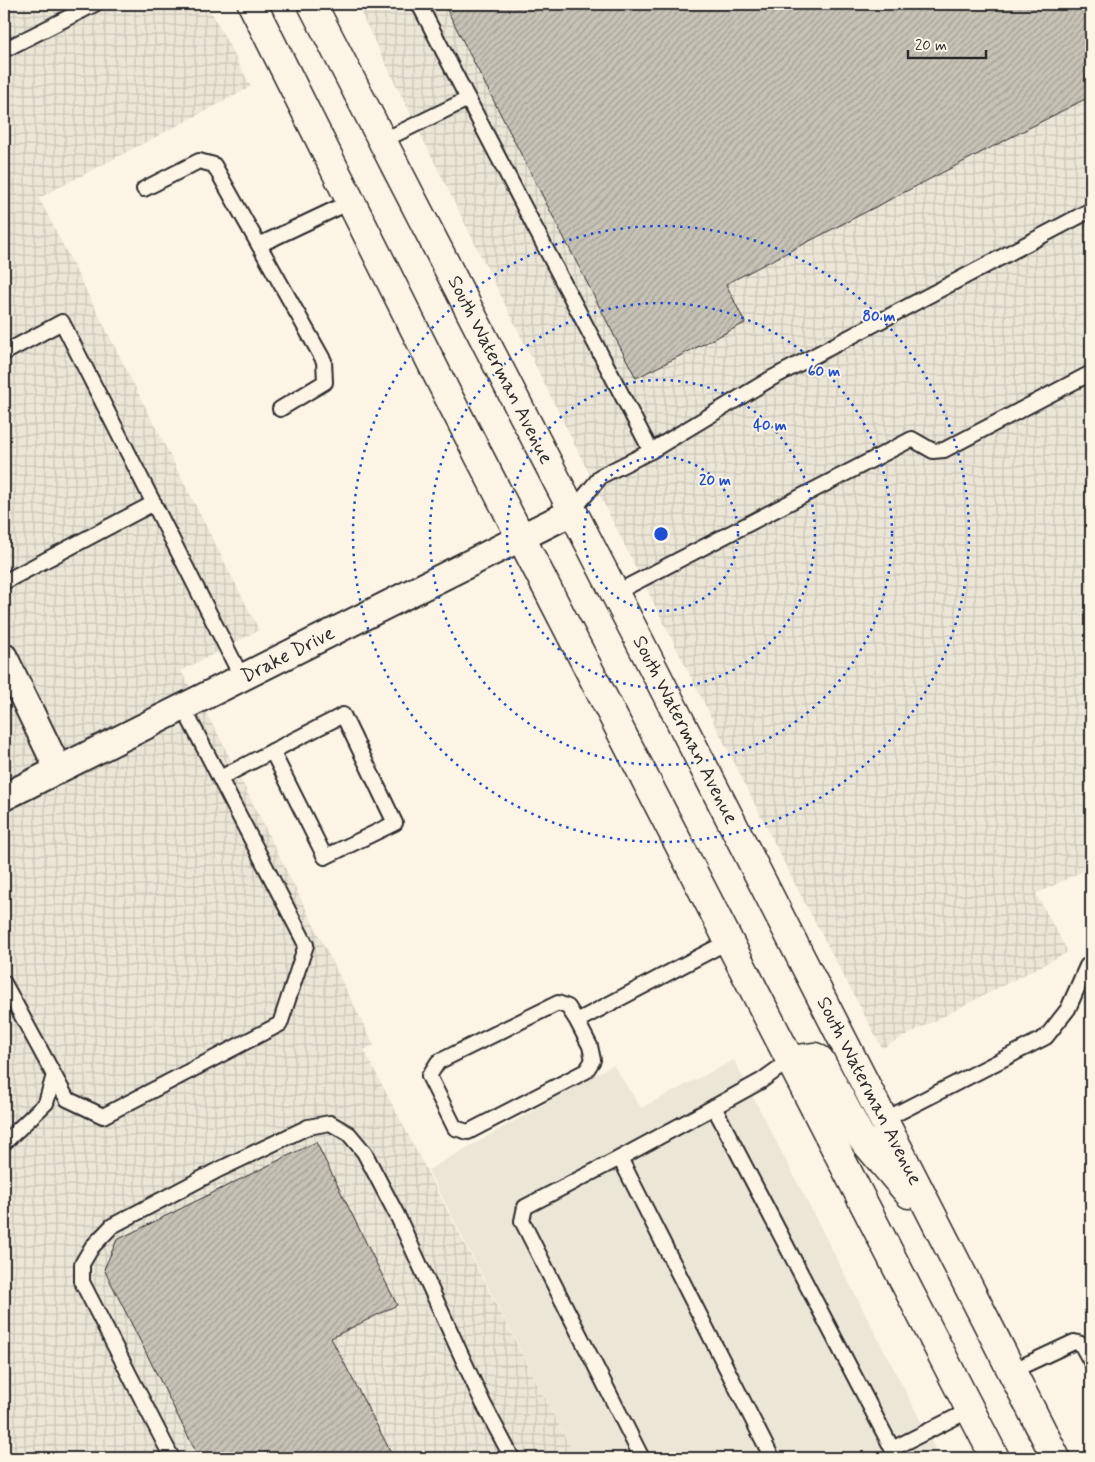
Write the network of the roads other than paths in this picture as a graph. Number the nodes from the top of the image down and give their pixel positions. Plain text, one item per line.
1 (95, 4) edge
2 (252, 4) edge
3 (312, 4) edge
4 (419, 4) edge
5 (4, 50) edge
6 (468, 99) junction
7 (382, 141) junction
8 (144, 189) dead end
9 (352, 201) junction
10 (1091, 210) edge
11 (259, 245) junction
12 (4, 353) edge
13 (1091, 373) edge
14 (280, 408) dead end
15 (651, 451) junction
16 (154, 503) junction
17 (572, 512) junction
18 (522, 538) junction
19 (4, 582) edge
20 (614, 593) junction
21 (4, 658) edge
22 (242, 678) junction
23 (184, 707) junction
24 (272, 751) junction
25 (58, 769) junction
26 (220, 778) junction
27 (4, 798) edge
28 (729, 941) junction
29 (1091, 964) edge
30 (4, 983) edge
31 (577, 1020) junction
32 (790, 1060) junction
33 (54, 1075) junction
34 (714, 1107) junction
35 (884, 1120) junction
36 (4, 1143) edge
37 (620, 1158) junction
38 (939, 1229) junction
39 (1091, 1362) edge
40 (1012, 1371) junction
41 (970, 1410) junction
42 (894, 1454) edge
43 (172, 1458) edge
44 (512, 1458) edge
45 (642, 1458) edge
46 (772, 1458) edge
47 (995, 1458) edge
48 (1056, 1458) edge

1 - 5 lane
2 - 9 main road
3 - 7 main road, South Waterman Avenue
4 - 6 lane
6 - 7 lane
6 - 15 lane
7 - 17 main road, South Waterman Avenue
8 - 11 lane
9 - 11 lane
9 - 18 main road
10 - 15 lane
11 - 14 lane
12 - 16 lane
13 - 20 lane
15 - 17 lane
16 - 19 lane
16 - 22 lane
17 - 18 street, Drake Drive
17 - 20 main road, South Waterman Avenue
18 - 22 street, Drake Drive
18 - 28 main road
20 - 35 main road, South Waterman Avenue
21 - 25 street
22 - 23 street, Drake Drive
23 - 25 street, Drake Drive
23 - 26 lane
24 - 24 lane
24 - 26 lane
25 - 27 street, Drake Drive
26 - 33 lane
28 - 31 lane
28 - 32 main road
29 - 35 lane
30 - 33 lane
31 - 31 lane
32 - 34 lane
32 - 38 main road
32 - 41 main road
33 - 36 lane
34 - 37 lane
34 - 42 lane
35 - 38 main road, South Waterman Avenue
37 - 45 lane
37 - 46 lane
38 - 40 main road, South Waterman Avenue
39 - 40 lane
40 - 48 main road, South Waterman Avenue
41 - 42 lane
41 - 47 main road
43 - 44 lane

